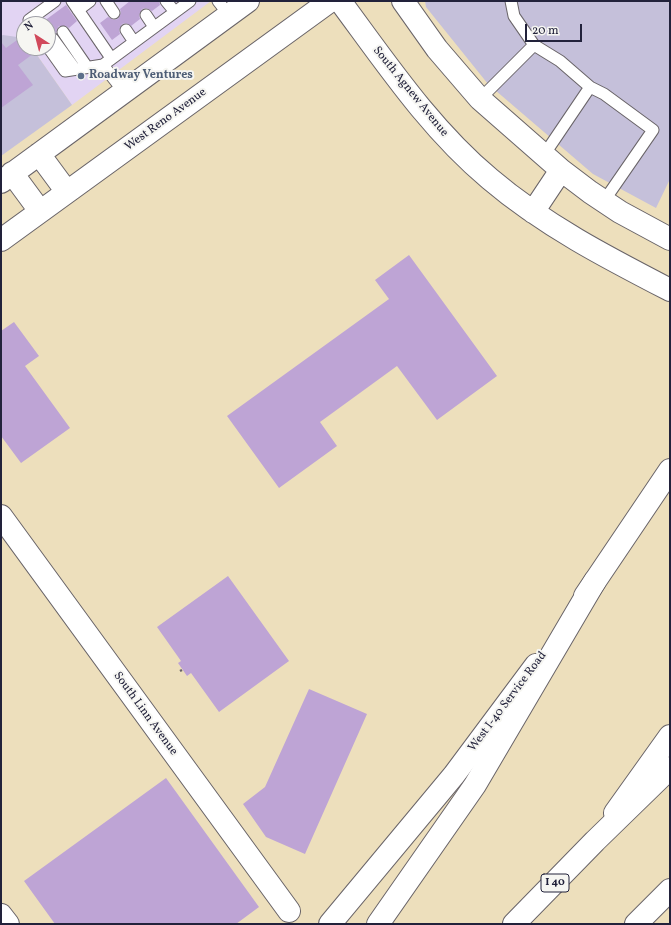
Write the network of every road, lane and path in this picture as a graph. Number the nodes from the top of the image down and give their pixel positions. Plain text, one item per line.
1 (55, 1) edge
2 (90, 1) edge
3 (106, 1) edge
4 (166, 1) edge
5 (190, 1) edge
6 (248, 1) edge
7 (330, 1) edge
8 (340, 1) edge
9 (403, 1) edge
10 (511, 1) edge
11 (75, 5) edge
12 (223, 8) edge
13 (175, 12) junction
14 (114, 13) dead end
15 (146, 15) dead end
16 (42, 16) edge
17 (154, 27) junction
18 (126, 30) dead end
19 (63, 32) dead end
20 (134, 42) junction
21 (534, 45) junction
22 (56, 54) edge
23 (107, 62) junction
24 (87, 67) junction
25 (590, 87) junction
26 (124, 92) junction
27 (480, 99) junction
28 (39, 154) junction
29 (544, 155) junction
30 (561, 170) junction
31 (7, 178) edge
32 (67, 192) junction
33 (604, 201) junction
34 (40, 211) junction
35 (533, 212) junction
36 (670, 239) edge
37 (1, 240) edge
38 (670, 290) edge
39 (670, 470) edge
40 (1, 516) edge
41 (595, 581) junction
42 (670, 736) edge
43 (670, 768) edge
44 (595, 841) junction
45 (670, 890) edge
46 (289, 911) dead end
47 (1, 916) edge
48 (8, 924) edge
49 (330, 924) edge
50 (378, 924) edge
51 (514, 924) edge
52 (636, 924) edge

1 - 16 lane
2 - 11 lane
3 - 14 lane
4 - 13 lane
5 - 13 lane
6 - 12 main road
7 - 32 main road, West Reno Avenue
8 - 35 main road, South Agnew Avenue
9 - 27 main road
10 - 21 lane
11 - 23 lane
12 - 26 main road
13 - 17 lane
15 - 17 lane
17 - 20 lane
18 - 20 lane
19 - 24 lane
20 - 23 lane
21 - 25 lane
21 - 27 lane
22 - 24 lane
23 - 24 lane
23 - 26 lane
25 - 29 lane
25 - 33 lane
26 - 28 main road
27 - 29 main road
28 - 31 main road
28 - 32 main road
29 - 30 main road
30 - 33 main road
30 - 35 main road
31 - 34 main road
32 - 34 main road, West Reno Avenue
33 - 36 main road
34 - 37 main road, West Reno Avenue
35 - 38 main road, South Agnew Avenue
39 - 41 main road, West I-40 Service Road
40 - 46 main road, South Linn Avenue
41 - 49 main road, West I-40 Service Road
41 - 50 main road
42 - 44 main road
43 - 44 main road, I 40
44 - 51 main road, I 40
45 - 52 main road
47 - 48 main road

